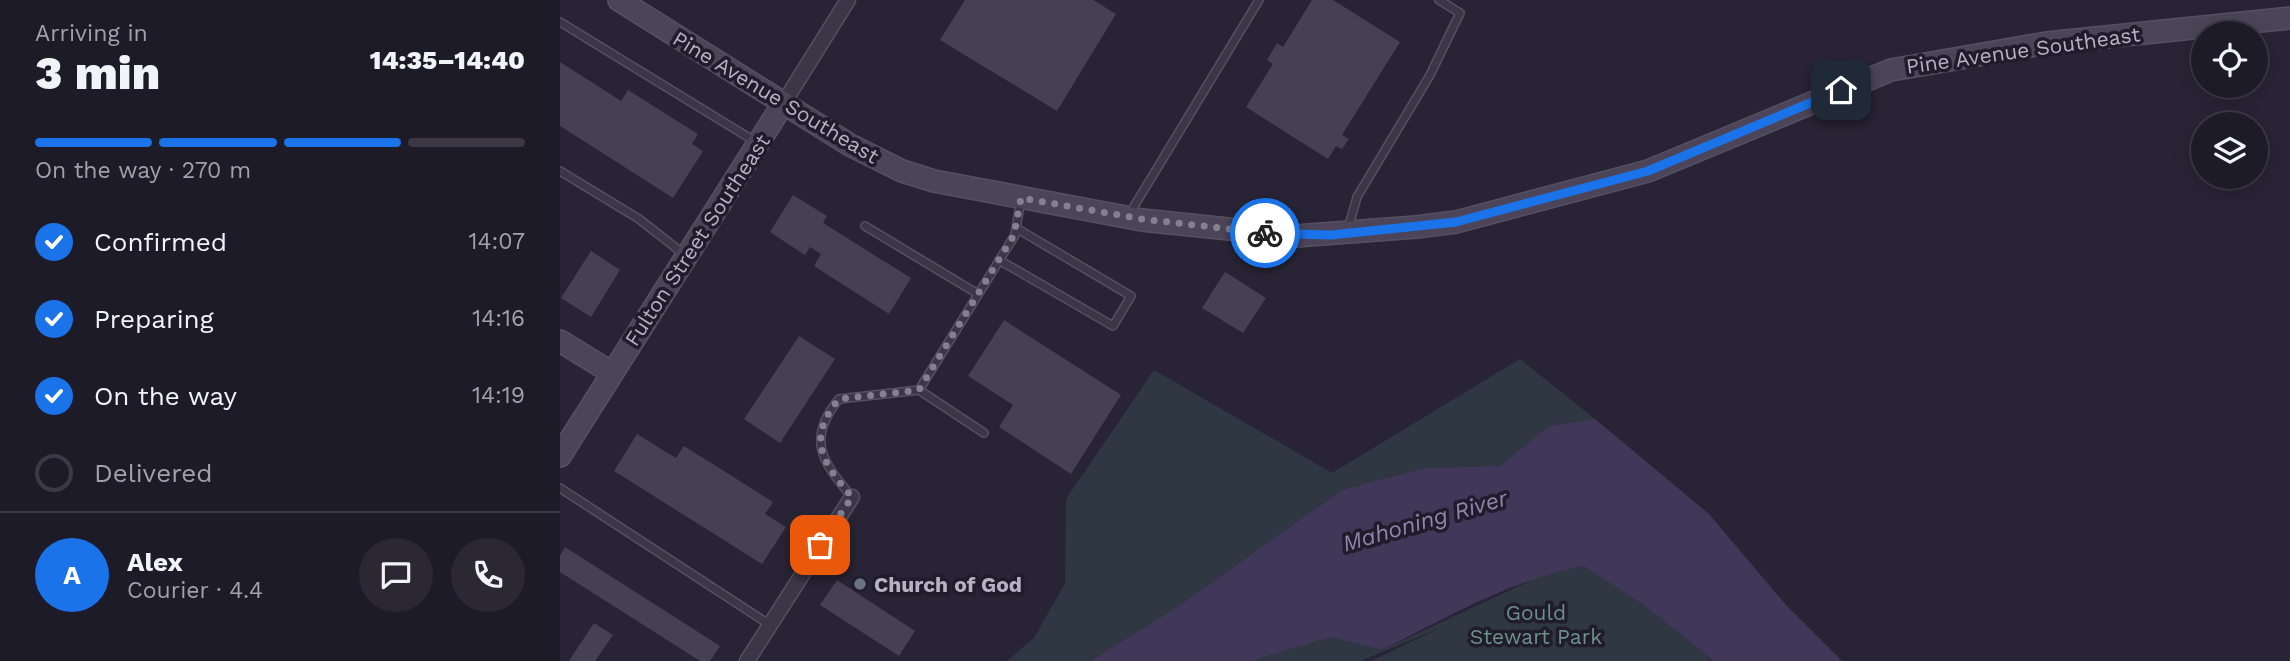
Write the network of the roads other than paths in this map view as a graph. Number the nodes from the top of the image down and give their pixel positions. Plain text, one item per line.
1 (619, 0) edge
2 (848, 0) edge
3 (1259, 0) edge
4 (1439, 0) edge
5 (2290, 18) edge
6 (560, 22) edge
7 (783, 104) junction
8 (760, 144) junction
9 (560, 171) edge
10 (1021, 198) junction
11 (1128, 217) junction
12 (865, 226) dead end
13 (1016, 228) junction
14 (1347, 234) junction
15 (688, 257) junction
16 (999, 260) junction
17 (978, 294) junction
18 (560, 341) edge
19 (612, 373) junction
20 (919, 390) junction
21 (984, 433) dead end
22 (560, 456) edge
23 (560, 488) edge
24 (852, 497) joint
25 (770, 625) junction
26 (747, 661) edge

1 - 7 street, Pine Avenue Southeast
2 - 7 street, Fulton Street Southeast
3 - 11 lane
4 - 14 lane
5 - 14 street, Pine Avenue Southeast
6 - 8 lane
7 - 8 street, Fulton Street Southeast
7 - 10 street, Pine Avenue Southeast
8 - 15 street, Fulton Street Southeast
9 - 15 lane
10 - 11 street, Pine Avenue Southeast
10 - 13 lane
11 - 14 street, Pine Avenue Southeast
12 - 17 lane
13 - 16 lane
13 - 16 lane
15 - 19 street, Fulton Street Southeast
16 - 17 lane
17 - 20 lane
18 - 19 street
19 - 22 street, Fulton Street Southeast
20 - 21 lane
20 - 24 lane
23 - 25 lane
24 - 25 street
25 - 26 street

